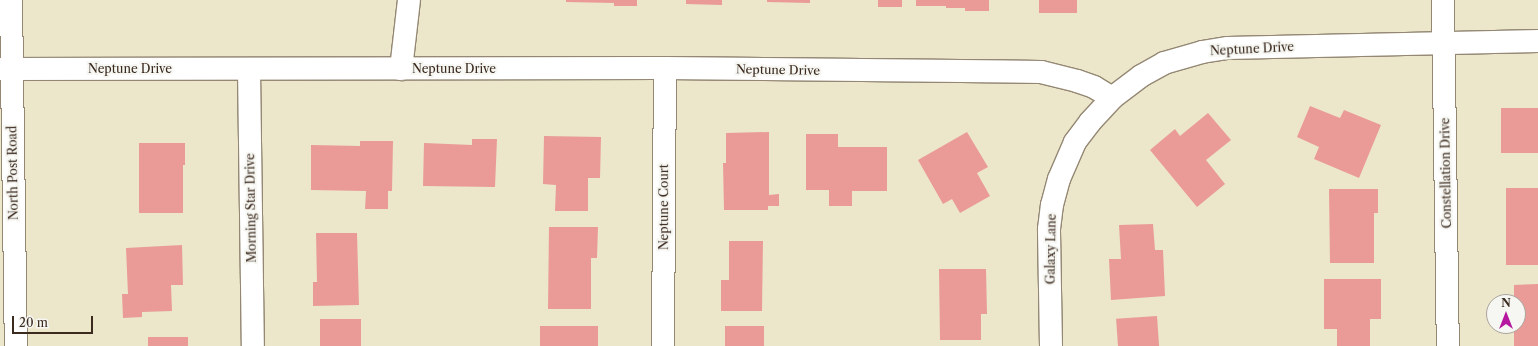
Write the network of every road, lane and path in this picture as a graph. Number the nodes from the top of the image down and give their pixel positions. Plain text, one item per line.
1 (11, 0) edge
2 (408, 0) edge
3 (1443, 0) edge
4 (1538, 41) edge
5 (1444, 42) junction
6 (665, 68) junction
7 (6, 69) edge
8 (401, 69) junction
9 (249, 70) junction
10 (1112, 98) junction
11 (16, 346) edge
12 (253, 346) edge
13 (663, 346) edge
14 (1051, 346) edge
15 (1448, 346) edge

1 - 7 street, North Post Road
2 - 8 street
3 - 5 street, Constellation Drive
4 - 5 street, Neptune Drive
5 - 10 street, Neptune Drive
5 - 15 street, Constellation Drive
6 - 8 street, Neptune Drive
6 - 10 street, Neptune Drive
6 - 13 street, Neptune Court
7 - 9 street, Neptune Drive
7 - 11 street, North Post Road
8 - 9 street, Neptune Drive
9 - 12 street, Morning Star Drive
10 - 14 street, Galaxy Lane

